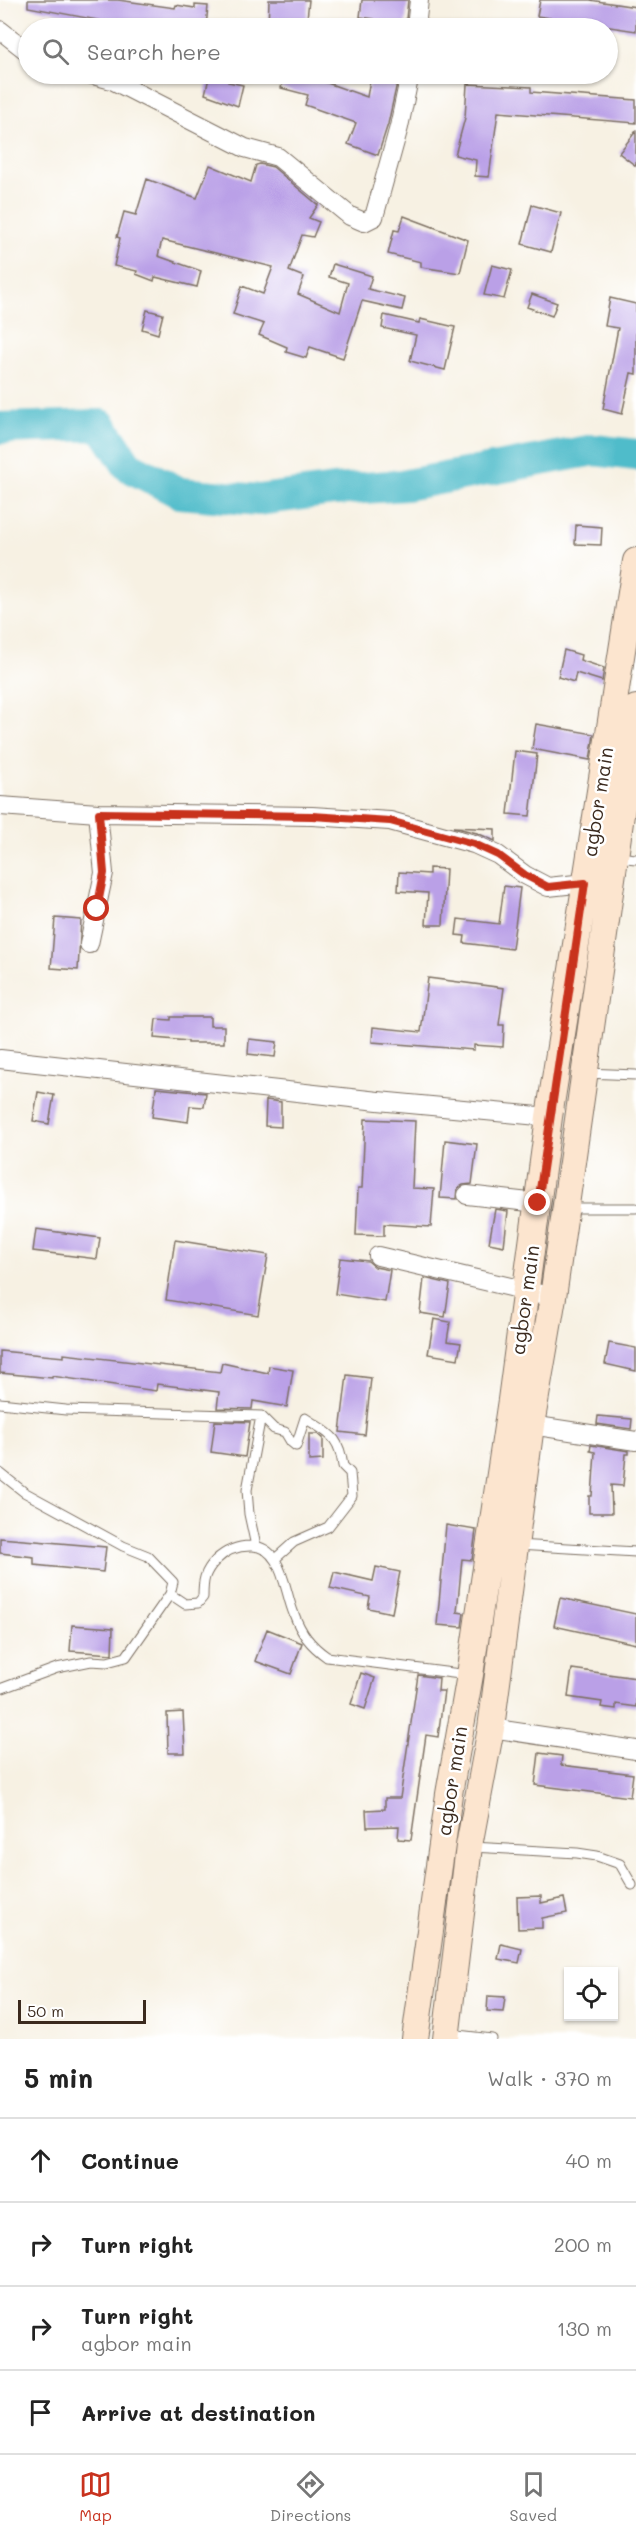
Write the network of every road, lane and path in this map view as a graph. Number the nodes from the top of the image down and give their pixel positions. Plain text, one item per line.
1 (419, 0) edge
2 (417, 18) edge
3 (0, 30) edge
4 (18, 44) edge
5 (120, 84) edge
6 (408, 84) edge
7 (636, 561) edge
8 (636, 708) edge
9 (631, 773) edge
10 (0, 806) edge
11 (99, 813) junction
12 (625, 858) edge
13 (585, 883) junction
14 (89, 944) dead end
15 (0, 1059) edge
16 (583, 1073) junction
17 (636, 1075) edge
18 (549, 1117) junction
19 (467, 1195) dead end
20 (538, 1203) junction
21 (564, 1208) junction
22 (636, 1208) edge
23 (378, 1256) dead end
24 (527, 1291) junction
25 (552, 1297) junction
26 (0, 1403) edge
27 (261, 1416) junction
28 (531, 1425) junction
29 (636, 1441) edge
30 (0, 1473) edge
31 (515, 1545) junction
32 (256, 1546) junction
33 (636, 1552) edge
34 (275, 1559) junction
35 (170, 1594) junction
36 (470, 1675) junction
37 (0, 1689) edge
38 (491, 1728) junction
39 (636, 1750) edge
40 (469, 1846) junction
41 (632, 1885) dead end
42 (446, 2036) edge
43 (415, 2039) edge
44 (492, 2039) edge

1 - 2 street
3 - 4 street
5 - 6 street
7 - 13 main road, agbor main
8 - 9 main road, agbor main
9 - 12 main road, agbor main
10 - 11 street
11 - 13 street
11 - 14 street
12 - 16 main road, agbor main
13 - 18 main road, agbor main
15 - 18 street
16 - 17 lane
16 - 21 main road, agbor main
18 - 20 main road, agbor main
19 - 20 street
20 - 24 main road, agbor main
21 - 22 lane
21 - 25 main road, agbor main
23 - 24 street
24 - 25 street
24 - 36 main road, agbor main
25 - 28 main road, agbor main
26 - 27 lane
27 - 32 lane
27 - 34 lane
28 - 29 street
28 - 31 main road, agbor main
30 - 35 lane
31 - 33 lane
31 - 38 main road, agbor main
32 - 34 lane
32 - 35 lane
34 - 36 lane
35 - 37 lane
36 - 43 main road, agbor main
38 - 39 street
38 - 40 main road, agbor main
40 - 41 lane
40 - 42 main road, agbor main
42 - 44 lane

